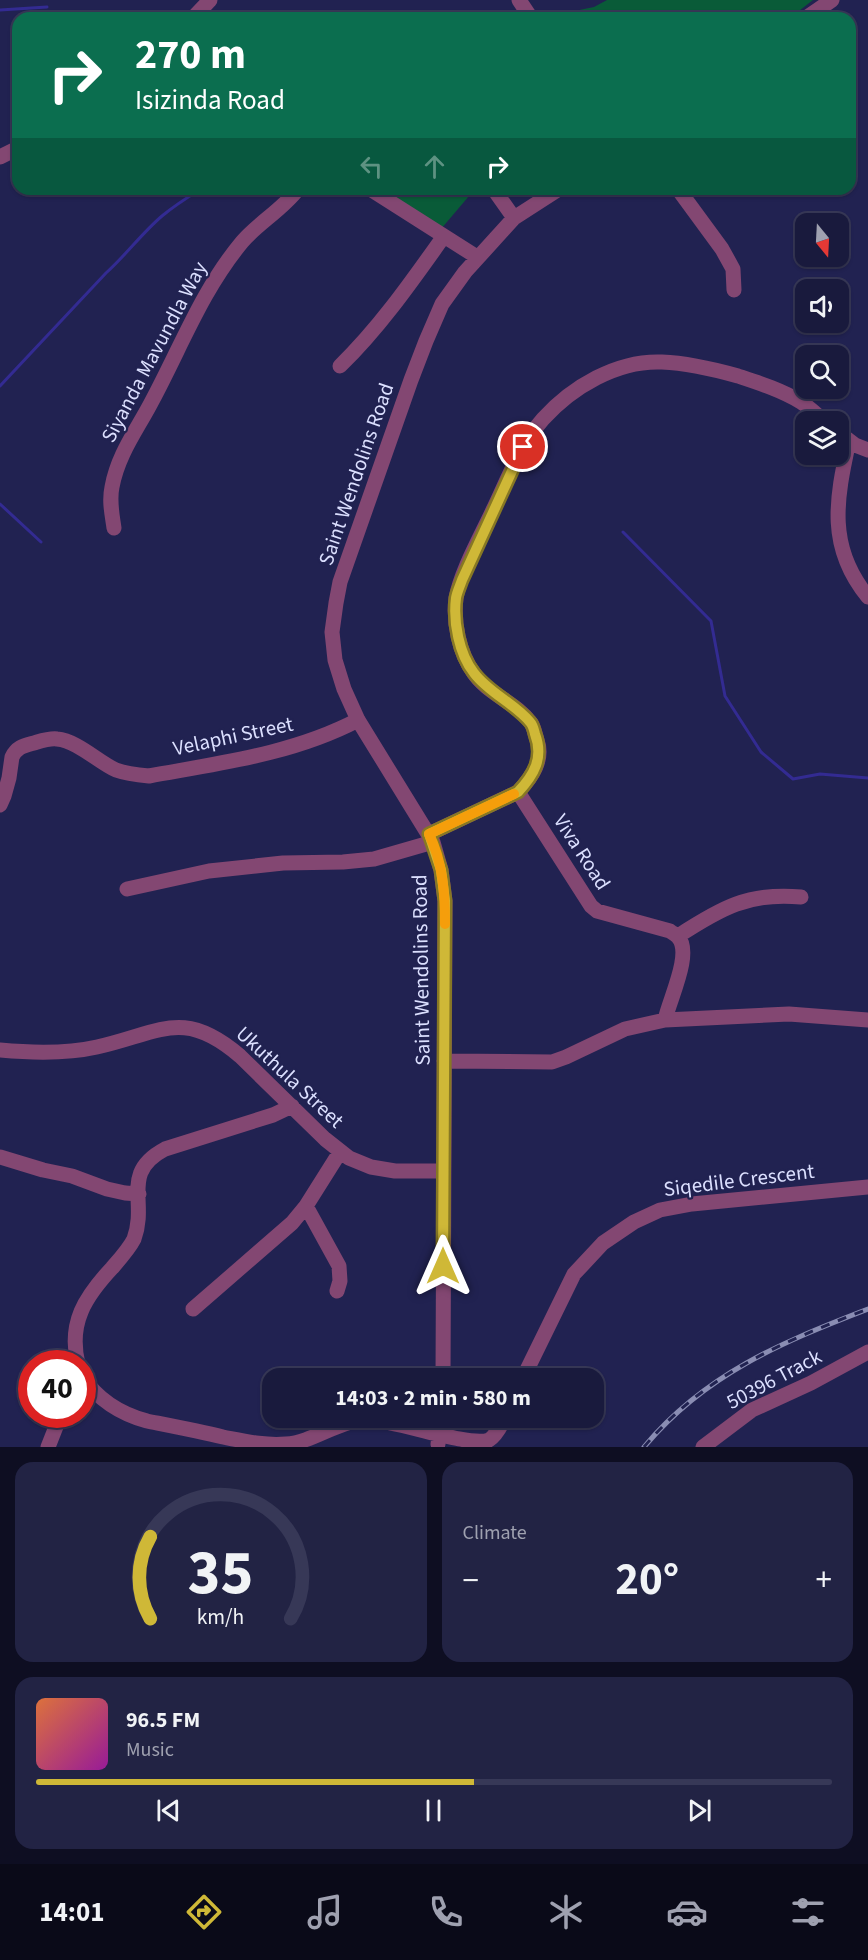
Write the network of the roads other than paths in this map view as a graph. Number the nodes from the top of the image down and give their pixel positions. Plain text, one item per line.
1 (210, 0) edge
2 (832, 0) edge
3 (199, 12) edge
4 (815, 12) edge
5 (292, 195) edge
6 (379, 195) edge
7 (498, 195) edge
8 (550, 195) edge
9 (682, 195) edge
10 (514, 218) junction
11 (444, 236) junction
12 (477, 257) junction
13 (734, 290) dead end
14 (340, 366) dead end
15 (812, 411) edge
16 (849, 439) edge
17 (868, 450) edge
18 (842, 465) edge
19 (114, 528) dead end
20 (868, 597) edge
21 (358, 720) junction
22 (518, 792) junction
23 (0, 805) edge
24 (431, 838) junction
25 (127, 889) dead end
26 (801, 897) dead end
27 (678, 936) junction
28 (665, 1020) junction
29 (868, 1020) edge
30 (0, 1050) edge
31 (444, 1061) junction
32 (292, 1106) junction
33 (340, 1152) junction
34 (0, 1157) edge
35 (443, 1171) junction
36 (868, 1187) edge
37 (139, 1194) junction
38 (306, 1206) junction
39 (337, 1291) dead end
40 (193, 1309) dead end
41 (76, 1350) edge
42 (868, 1352) edge
43 (443, 1368) edge
44 (529, 1368) edge
45 (96, 1392) edge
46 (55, 1428) edge
47 (499, 1428) edge
48 (439, 1442) edge
49 (48, 1447) edge
50 (703, 1447) edge

1 - 3 street
2 - 4 street
5 - 19 street, Siyanda Mavundla Way
6 - 11 street
7 - 10 street
8 - 10 street, Saint Wendolins Road
9 - 13 street
10 - 12 street, Saint Wendolins Road
11 - 12 street
11 - 14 street
12 - 21 street, Saint Wendolins Road
15 - 22 street
16 - 17 street
18 - 20 street
21 - 23 street, Velaphi Street
21 - 24 street, Saint Wendolins Road
22 - 24 street
22 - 27 street, Viva Road
24 - 25 street
24 - 31 street, Saint Wendolins Road
26 - 27 street
27 - 28 street
28 - 29 street
28 - 31 street
30 - 32 street, Ukuthula Street
31 - 35 street, Saint Wendolins Road
32 - 33 street, Ukuthula Street
32 - 37 street
33 - 35 street, Ukuthula Street
33 - 38 street
34 - 37 street
35 - 43 street, Saint Wendolins Road
36 - 44 street, Siqedile Crescent
37 - 41 street
38 - 39 street
38 - 40 street
42 - 50 street, 50396 Track
45 - 48 street
46 - 49 street
47 - 48 street

